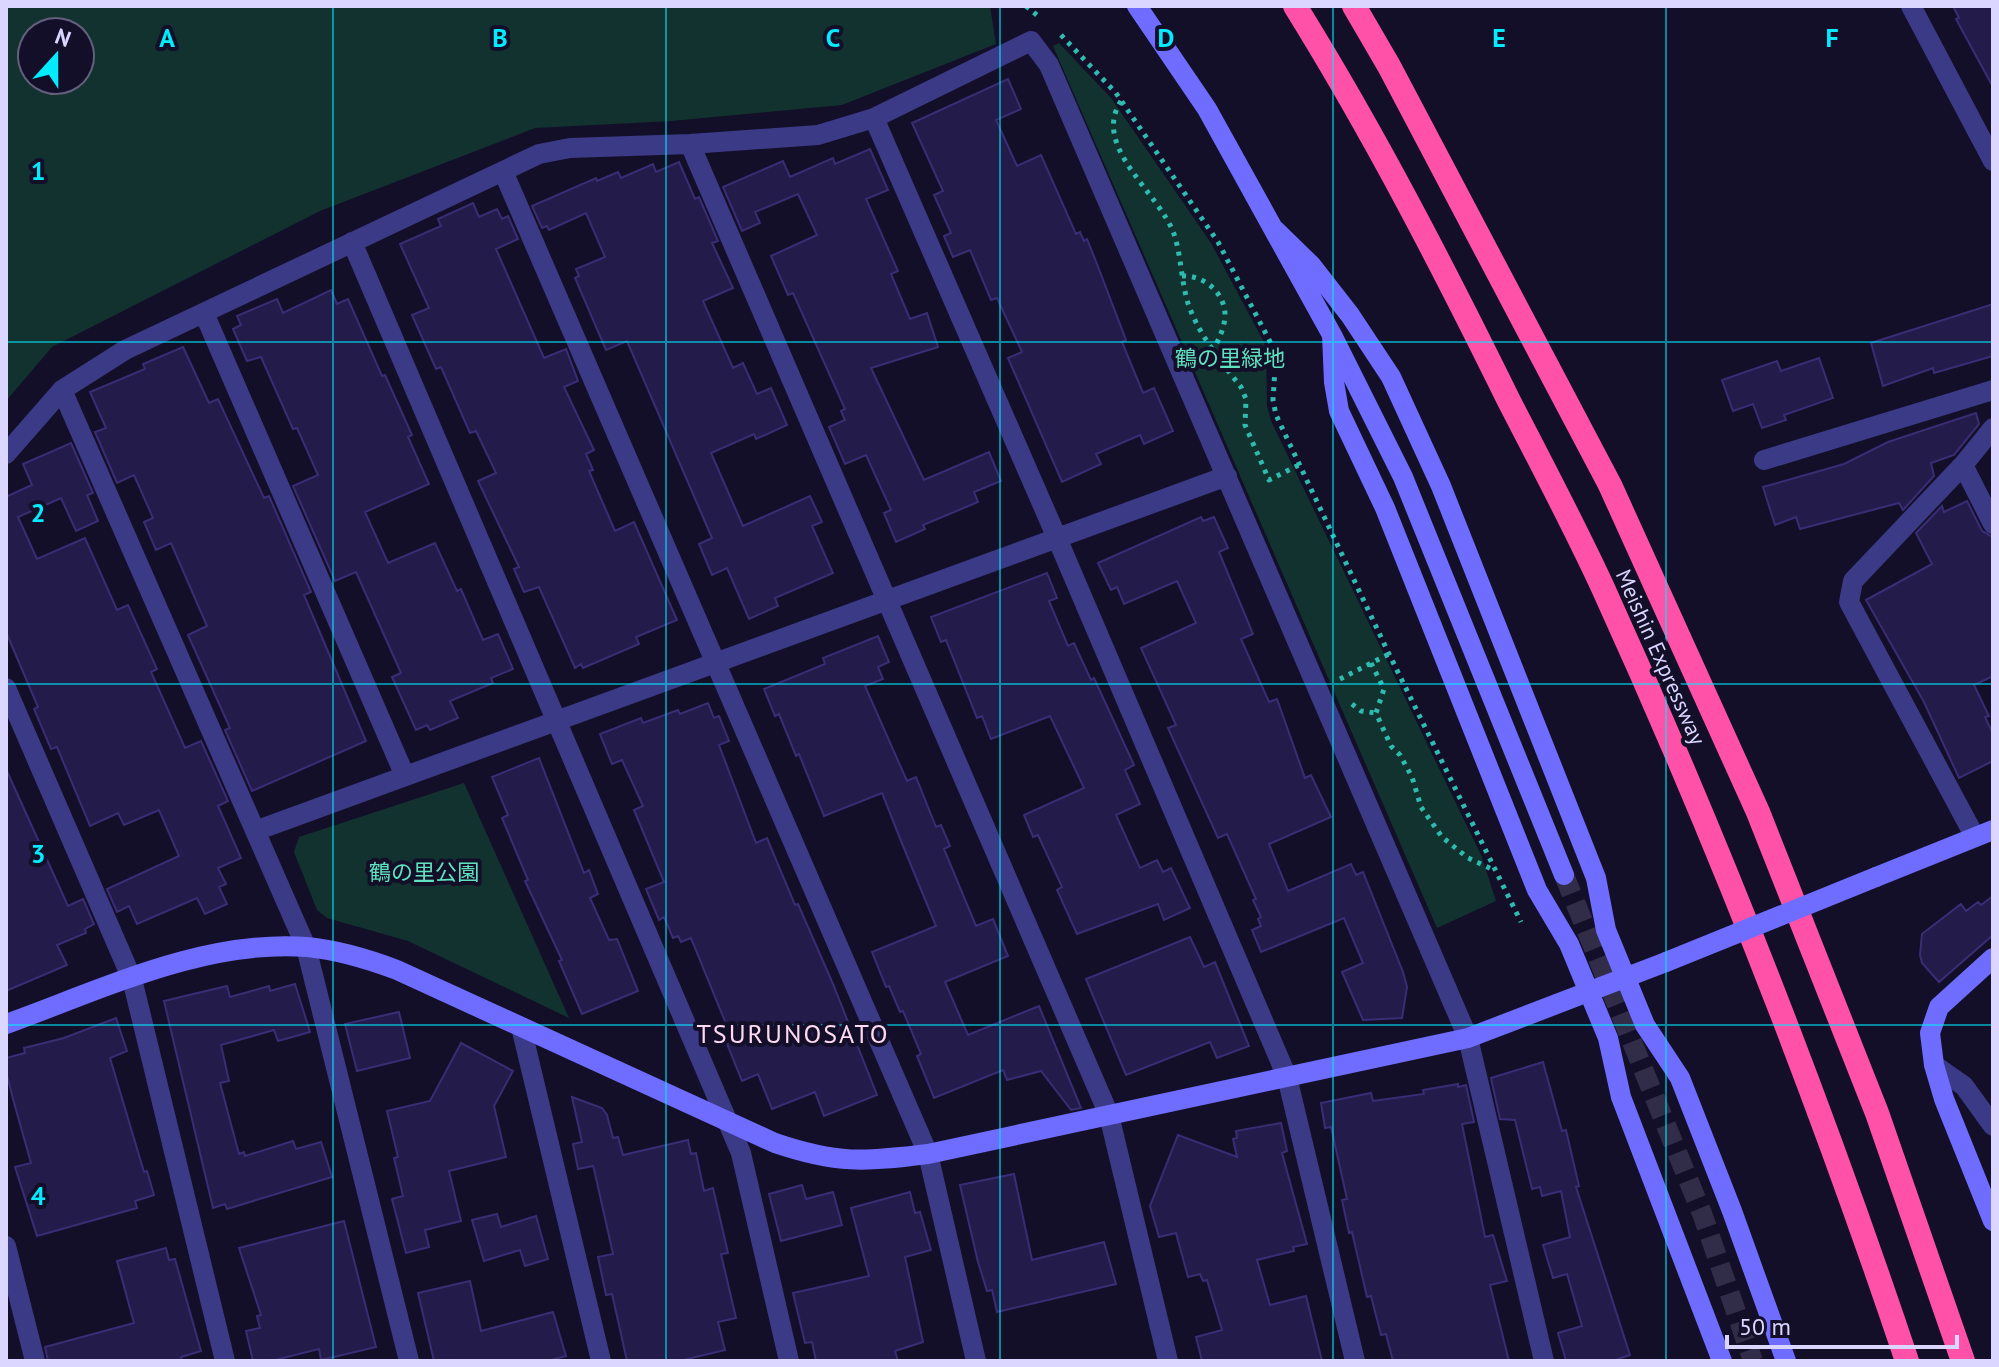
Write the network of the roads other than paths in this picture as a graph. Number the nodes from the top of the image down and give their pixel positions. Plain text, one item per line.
1 (1137, 6) edge
2 (1295, 6) edge
3 (1354, 6) edge
4 (1911, 6) edge
5 (874, 118) junction
6 (690, 144) junction
7 (1993, 161) edge
8 (503, 171) junction
9 (1275, 230) junction
10 (352, 242) junction
11 (204, 313) junction
12 (1332, 335) junction
13 (62, 390) junction
14 (1993, 390) edge
15 (1993, 428) edge
16 (6, 454) edge
17 (1764, 460) dead end
18 (1963, 465) junction
19 (1227, 476) junction
20 (1993, 524) edge
21 (1057, 538) junction
22 (887, 600) junction
23 (714, 663) junction
24 (6, 688) edge
25 (557, 721) junction
26 (405, 776) junction
27 (255, 831) junction
28 (1984, 834) edge
29 (1564, 875) tunnel mouth
30 (306, 947) junction
31 (1993, 958) edge
32 (1626, 978) junction
33 (132, 979) junction
34 (1589, 992) junction
35 (6, 1024) edge
36 (521, 1027) junction
37 (1468, 1038) junction
38 (1934, 1065) junction
39 (1287, 1077) junction
40 (1109, 1115) junction
41 (728, 1123) junction
42 (1993, 1126) edge
43 (928, 1154) junction
44 (1993, 1221) edge
45 (6, 1246) edge
46 (35, 1361) edge
47 (225, 1361) edge
48 (409, 1361) edge
49 (601, 1361) edge
50 (789, 1361) edge
51 (976, 1361) edge
52 (1168, 1361) edge
53 (1355, 1361) edge
54 (1544, 1361) edge
55 (1722, 1361) edge
56 (1786, 1361) edge
57 (1907, 1361) edge
58 (1963, 1361) edge

1 - 9 street
2 - 57 highway, Meishin Expressway
3 - 58 highway, Meishin Expressway
4 - 7 street
5 - 6 street
5 - 19 street
5 - 21 street
6 - 8 street
6 - 22 street
8 - 10 street
8 - 23 street
9 - 12 street
9 - 32 street
10 - 11 street
10 - 25 street
11 - 13 street
11 - 26 street
12 - 29 street
12 - 34 street
13 - 16 street
13 - 27 street
14 - 17 street
15 - 18 street
18 - 20 street
18 - 28 street
19 - 21 street
19 - 37 street
21 - 22 street
21 - 39 street
22 - 23 street
22 - 40 street
23 - 25 street
23 - 43 street
24 - 33 street
25 - 26 street
25 - 41 street
26 - 27 street
27 - 30 street
28 - 32 street, bridge
30 - 33 street
30 - 36 street
30 - 48 street
31 - 38 street
32 - 34 street
32 - 56 street
33 - 35 street
33 - 47 street
34 - 37 street
34 - 55 street
36 - 41 street
36 - 49 street
37 - 39 street
37 - 54 street
38 - 42 street
38 - 44 street
39 - 40 street
39 - 53 street
40 - 43 street
40 - 52 street
41 - 43 street
41 - 50 street
43 - 51 street
45 - 46 street

